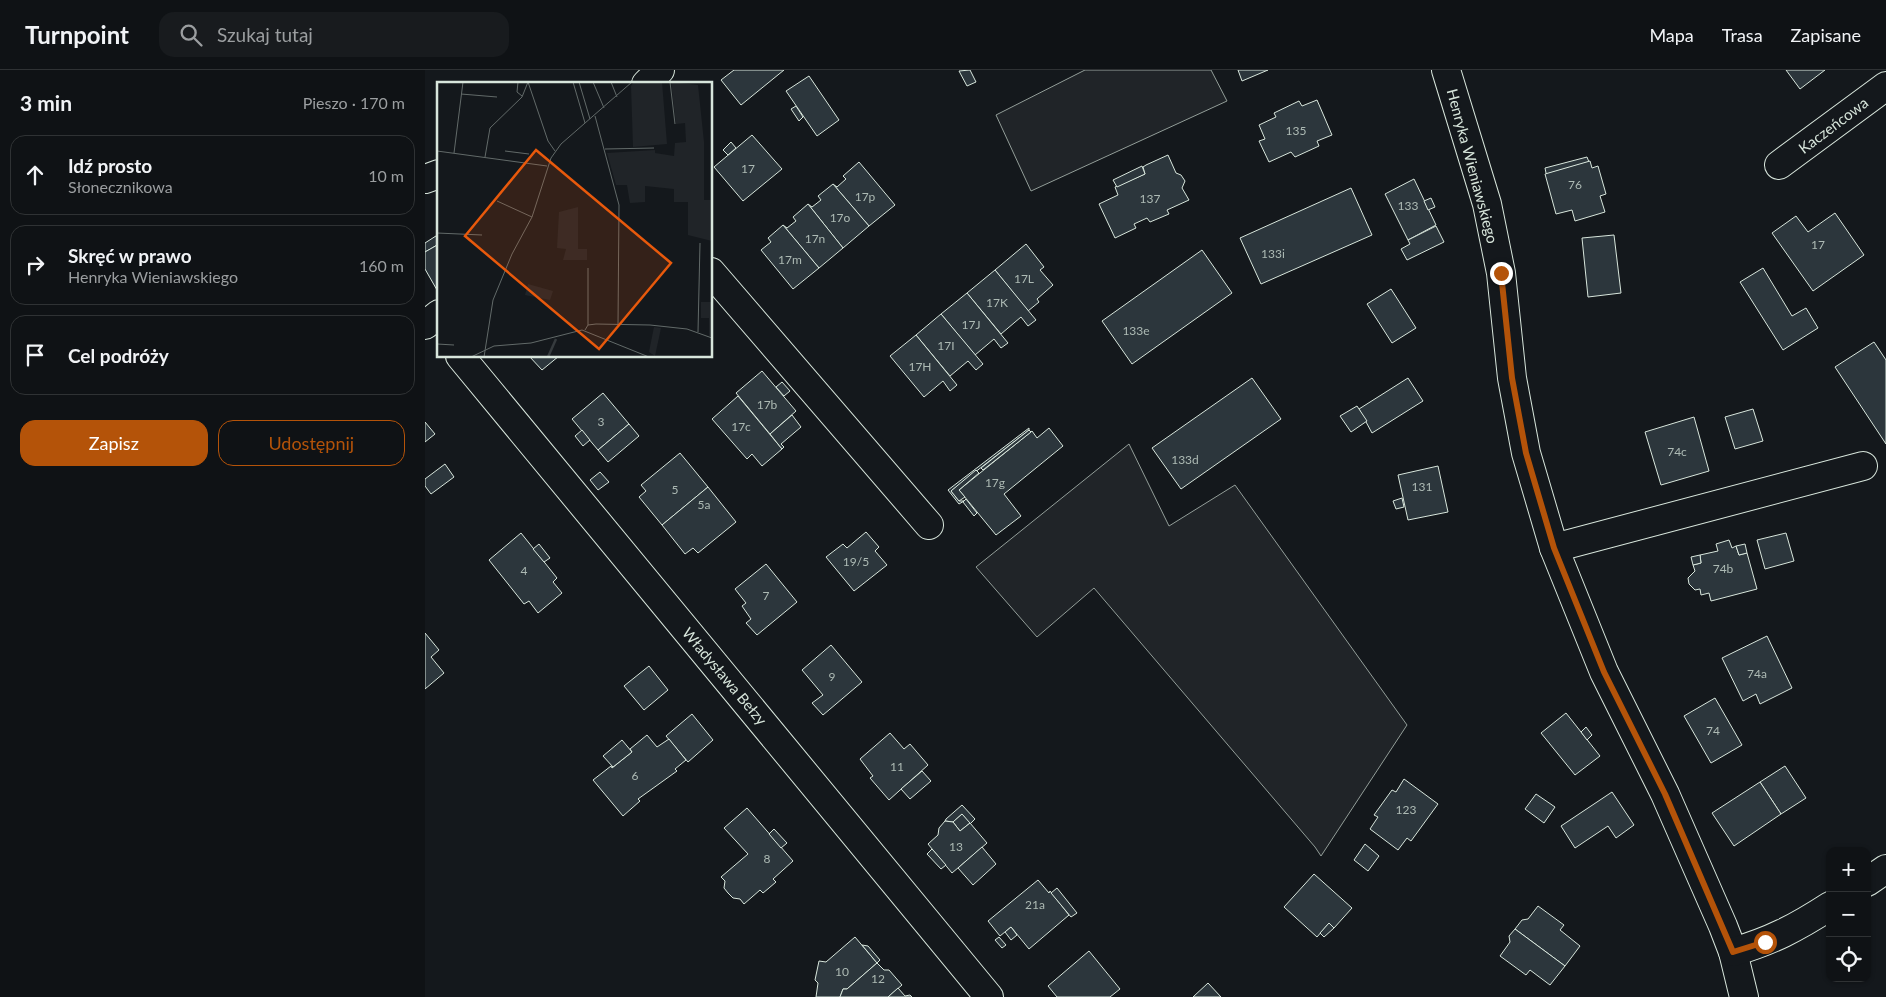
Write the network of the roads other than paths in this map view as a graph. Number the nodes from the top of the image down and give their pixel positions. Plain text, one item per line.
1 (659, 70) edge
2 (1446, 70) edge
3 (648, 82) edge
4 (1886, 86) edge
5 (1779, 165) dead end
6 (437, 175) edge
7 (425, 179) edge
8 (713, 274) edge
9 (462, 358) edge
10 (1863, 466) dead end
11 (929, 524) dead end
12 (1554, 548) junction
13 (1886, 870) edge
14 (1871, 879) edge
15 (1826, 909) edge
16 (1733, 952) junction
17 (989, 997) edge
18 (1744, 997) edge

1 - 3 street
2 - 12 street, Henryka Wieniawskiego
4 - 5 street, Kaczeńcowa
6 - 7 street
8 - 11 street
9 - 17 street, Władysława Bełzy
10 - 12 street
12 - 16 street, Henryka Wieniawskiego
13 - 14 street
15 - 16 street
16 - 18 street, Henryka Wieniawskiego

